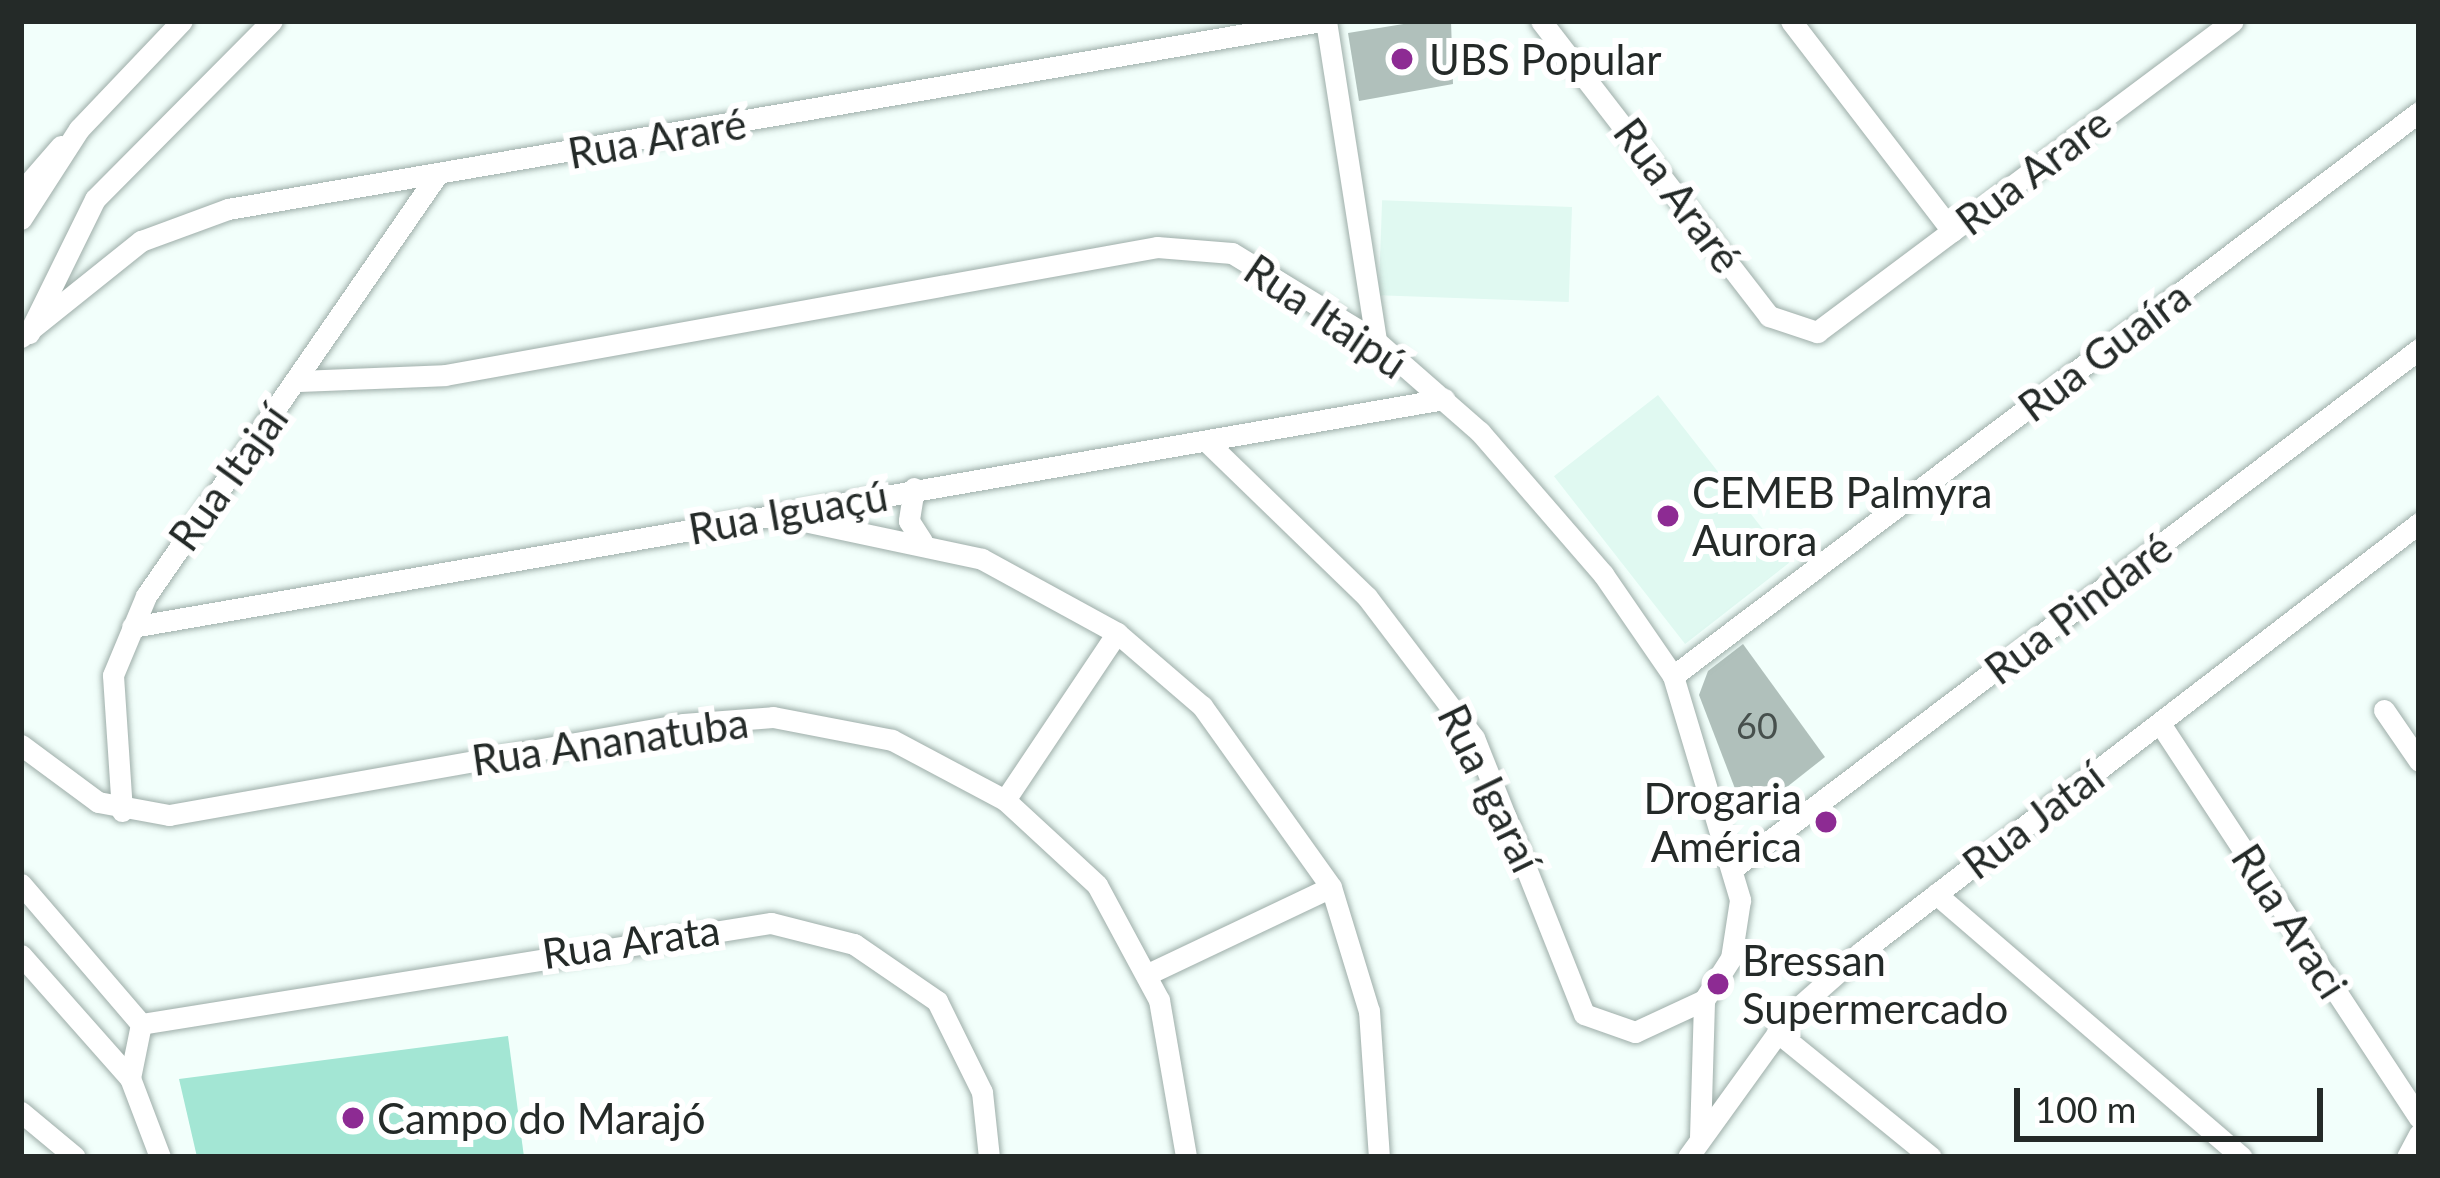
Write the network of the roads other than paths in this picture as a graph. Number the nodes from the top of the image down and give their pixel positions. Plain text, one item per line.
1 (182, 21) edge
2 (272, 21) edge
3 (1324, 21) edge
4 (1541, 21) edge
5 (1791, 21) edge
6 (2233, 21) edge
7 (2419, 112) edge
8 (79, 129) junction
9 (437, 175) junction
10 (21, 192) edge
11 (21, 219) edge
12 (1952, 231) junction
13 (1835, 325) joint
14 (25, 335) edge
15 (1376, 341) junction
16 (2419, 349) edge
17 (297, 381) junction
18 (1444, 399) junction
19 (1206, 441) junction
20 (914, 488) junction
21 (773, 515) junction
22 (2419, 524) edge
23 (922, 541) junction
24 (132, 627) junction
25 (1117, 633) junction
26 (1672, 676) junction
27 (2384, 710) dead end
28 (2162, 725) junction
29 (21, 745) edge
30 (2419, 761) edge
31 (1005, 800) junction
32 (122, 811) junction
33 (1736, 866) junction
34 (21, 884) edge
35 (1331, 887) junction
36 (1936, 894) junction
37 (21, 956) edge
38 (1150, 973) junction
39 (1704, 1000) junction
40 (141, 1024) junction
41 (1777, 1032) junction
42 (130, 1078) junction
43 (21, 1112) edge
44 (2419, 1118) edge
45 (21, 1127) edge
46 (2419, 1134) edge
47 (48, 1135) junction
48 (1694, 1149) edge
49 (75, 1157) edge
50 (160, 1157) edge
51 (988, 1157) edge
52 (1186, 1157) edge
53 (1379, 1157) edge
54 (1931, 1157) edge
55 (2242, 1157) edge
56 (2408, 1157) edge

1 - 8 street
2 - 14 street
3 - 9 street, Rua Araré
3 - 15 street
4 - 13 street, Rua Araré
5 - 12 street
6 - 12 street, Rua Arare
7 - 26 street, Rua Guaíra
8 - 10 street
8 - 11 street
9 - 14 street, Rua Araré
9 - 17 street, Rua Itajaí
12 - 13 street, Rua Arare
15 - 17 street, Rua Itaipú
15 - 18 street, Rua Itaipú
16 - 33 street, Rua Pindaré
17 - 24 street, Rua Itajaí
18 - 19 street, Rua Iguaçú
18 - 26 street, Rua Itaipú
19 - 20 street, Rua Iguaçú
19 - 39 street, Rua Igaraí
20 - 21 street, Rua Iguaçú
20 - 23 street
21 - 23 street
21 - 24 street, Rua Iguaçú
22 - 28 street, Rua Jataí
23 - 25 street
24 - 32 street, Rua Itajaí
25 - 31 street
25 - 35 street
26 - 33 street, Rua Itaipú
27 - 30 street
28 - 36 street, Rua Jataí
28 - 44 street, Rua Araci
29 - 32 street
31 - 32 street, Rua Ananatuba
31 - 38 street, Rua Ananatuba
33 - 39 street, Rua Itaipú
34 - 40 street
35 - 38 street
35 - 53 street
36 - 41 street, Rua Jataí
36 - 55 street
37 - 42 street
38 - 52 street, Rua Ananatuba
39 - 48 street, Rua Itaipú
40 - 42 street
40 - 51 street, Rua Arata
41 - 48 street, Rua Jataí
41 - 54 street
42 - 50 street
43 - 47 street
45 - 47 street
46 - 56 street
47 - 49 street

